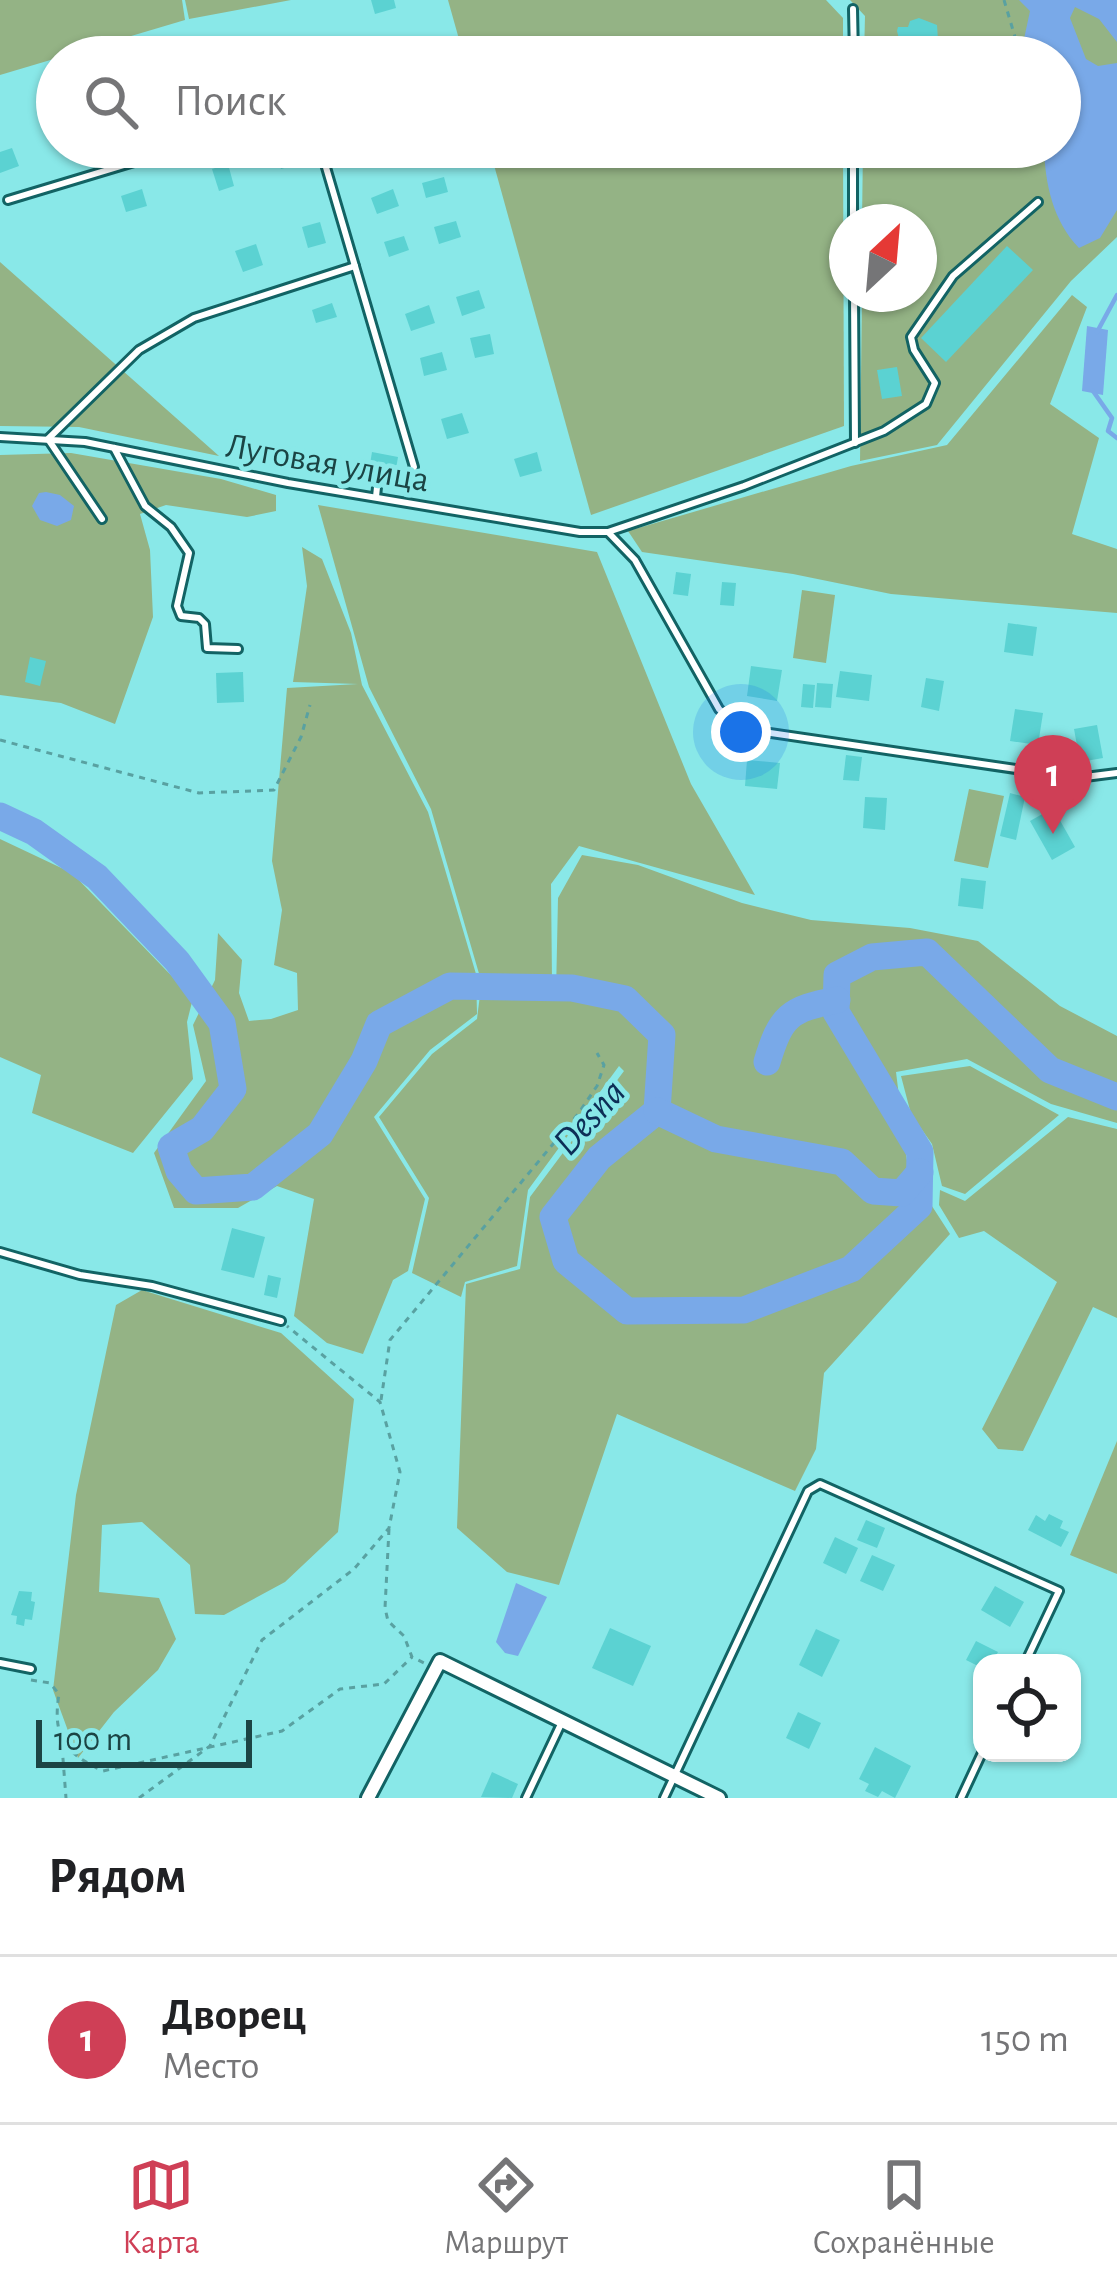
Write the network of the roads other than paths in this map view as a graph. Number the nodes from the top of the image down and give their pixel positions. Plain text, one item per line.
1 (854, 9) dead end
2 (854, 36) edge
3 (114, 168) edge
4 (326, 168) edge
5 (853, 168) edge
6 (8, 200) dead end
7 (1038, 202) dead end
8 (853, 204) edge
9 (355, 266) junction
10 (854, 312) edge
11 (0, 437) edge
12 (48, 439) junction
13 (855, 443) junction
14 (114, 448) junction
15 (376, 497) junction
16 (102, 519) dead end
17 (608, 532) junction
18 (238, 649) dead end
19 (1117, 773) edge
20 (0, 1252) edge
21 (281, 1321) road end
22 (1028, 1654) edge
23 (0, 1663) edge
24 (32, 1669) dead end
25 (562, 1721) junction
26 (978, 1762) edge
27 (674, 1775) junction
28 (368, 1798) edge
29 (526, 1798) edge
30 (664, 1798) edge
31 (719, 1798) edge
32 (961, 1798) edge

1 - 2 lane
3 - 6 lane
4 - 9 lane
5 - 8 lane
7 - 13 lane
9 - 12 lane
9 - 15 lane
10 - 13 lane
11 - 12 lane, Луговая улица
12 - 14 lane, Луговая улица
12 - 16 lane
13 - 17 lane
14 - 15 lane, Луговая улица
14 - 18 lane
15 - 17 lane, Луговая улица
17 - 19 lane
20 - 21 lane
22 - 27 lane
23 - 24 lane
25 - 27 street
25 - 28 street
25 - 29 lane
26 - 32 lane
27 - 30 lane
27 - 31 street

